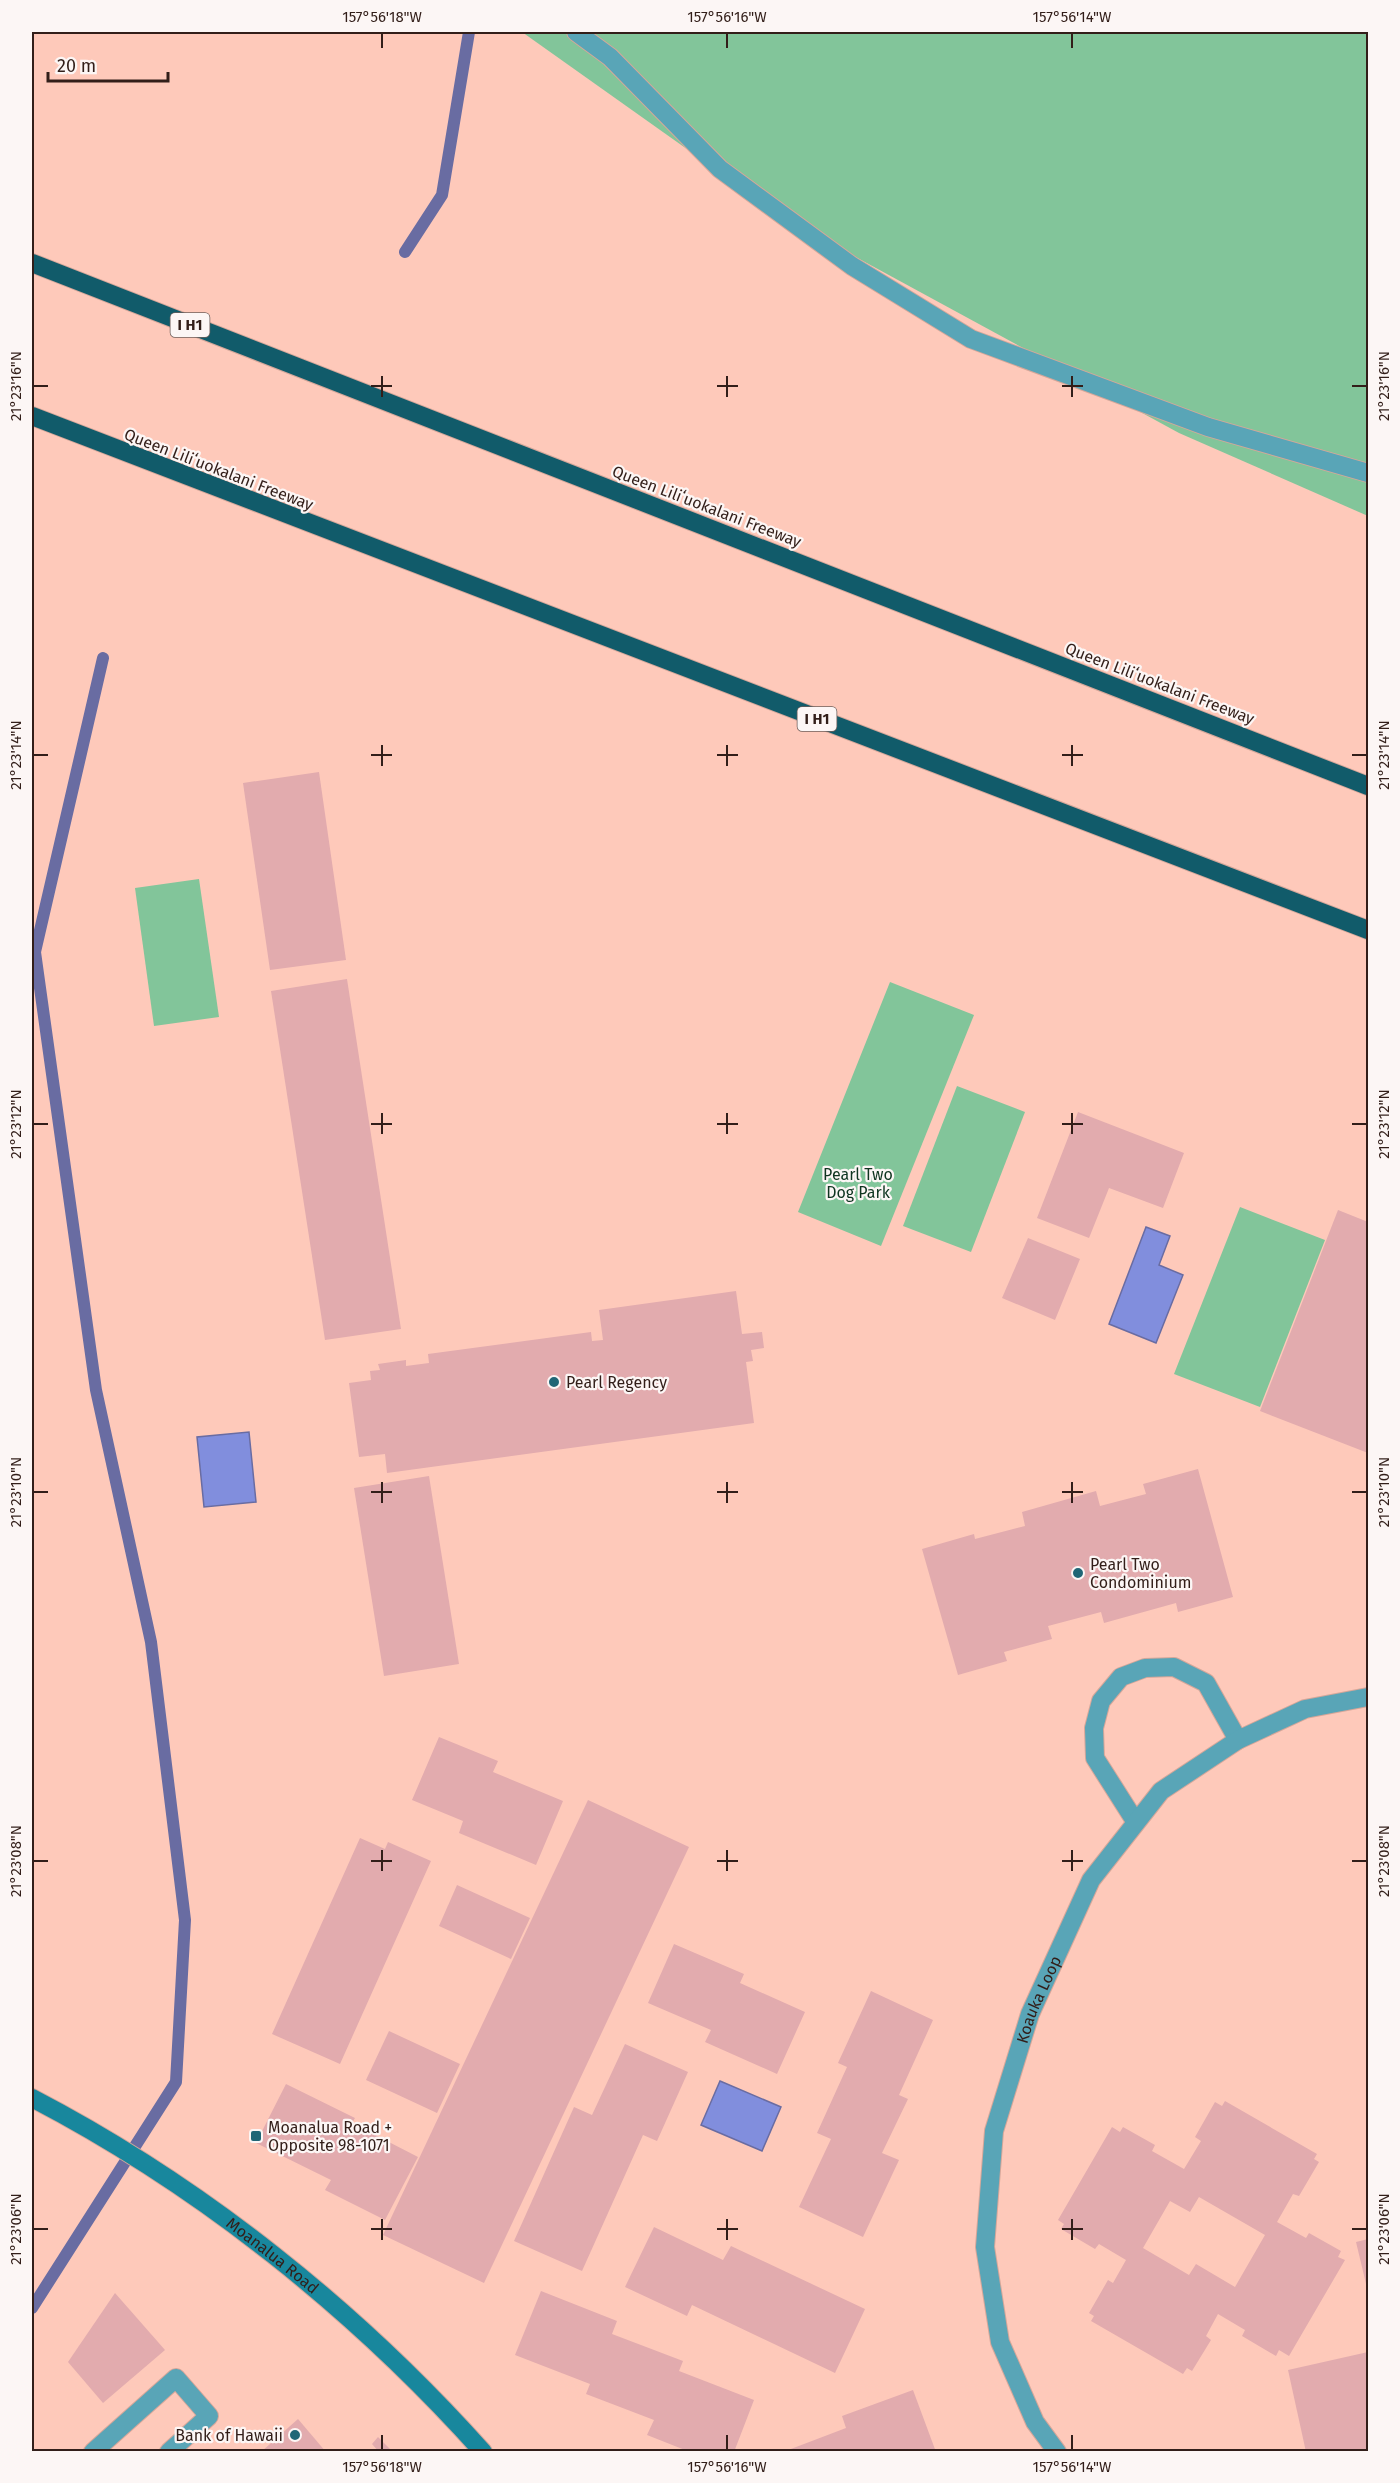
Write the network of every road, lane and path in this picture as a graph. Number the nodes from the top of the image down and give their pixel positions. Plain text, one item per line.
1 (576, 32) edge
2 (32, 264) edge
3 (32, 416) edge
4 (1368, 473) edge
5 (1368, 786) edge
6 (1368, 930) edge
7 (1368, 1697) edge
8 (1238, 1740) junction
9 (1135, 1821) junction
10 (32, 2098) edge
11 (93, 2451) edge
12 (170, 2451) edge
13 (483, 2451) edge
14 (1057, 2451) edge

1 - 4 street
2 - 5 highway, Queen Liliʻuokalani Freeway / I H1
3 - 6 highway, Queen Liliʻuokalani Freeway / I H1
7 - 8 street, Koauka Loop
8 - 9 street, Koauka Loop
8 - 9 street
9 - 14 street, Koauka Loop
10 - 13 main road, Moanalua Road
11 - 12 street

